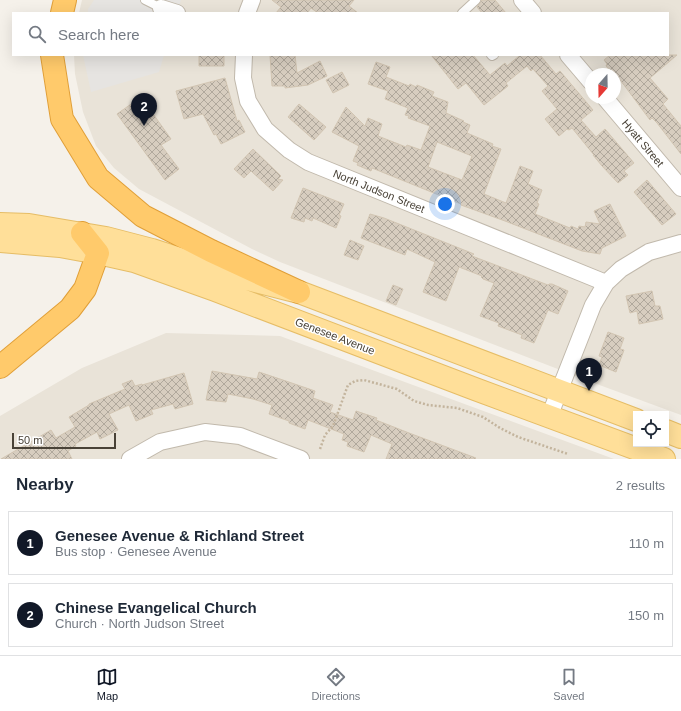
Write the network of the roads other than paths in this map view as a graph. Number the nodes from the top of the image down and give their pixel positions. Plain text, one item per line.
1 (65, 0) edge
2 (146, 0) edge
3 (252, 0) edge
4 (476, 0) edge
5 (522, 0) edge
6 (161, 8) joint
7 (62, 12) edge
8 (175, 12) edge
9 (247, 12) edge
10 (463, 12) edge
11 (532, 12) edge
12 (52, 56) edge
13 (244, 56) edge
14 (569, 56) edge
15 (585, 75) edge
16 (609, 104) edge
17 (681, 188) edge
18 (0, 224) edge
19 (82, 232) junction
20 (0, 241) edge
21 (681, 243) edge
22 (98, 253) junction
23 (606, 283) junction
24 (299, 292) junction
25 (0, 367) edge
26 (559, 390) junction
27 (549, 417) junction
28 (633, 419) edge
29 (669, 432) edge
30 (681, 437) edge
31 (130, 459) edge
32 (301, 459) edge
33 (664, 459) edge

1 - 7 highway
2 - 6 lane
3 - 9 street
4 - 10 lane
5 - 11 street
6 - 8 street
12 - 24 highway
13 - 23 street, North Judson Street
14 - 15 street
16 - 17 street, Hyatt Street
18 - 19 main road
19 - 22 highway
19 - 24 main road
20 - 22 main road, Genesee Avenue
21 - 23 street
22 - 25 highway
22 - 27 main road, Genesee Avenue
23 - 26 street
24 - 26 main road
26 - 27 street
26 - 28 main road
27 - 33 main road, Genesee Avenue
29 - 30 main road
31 - 32 street

